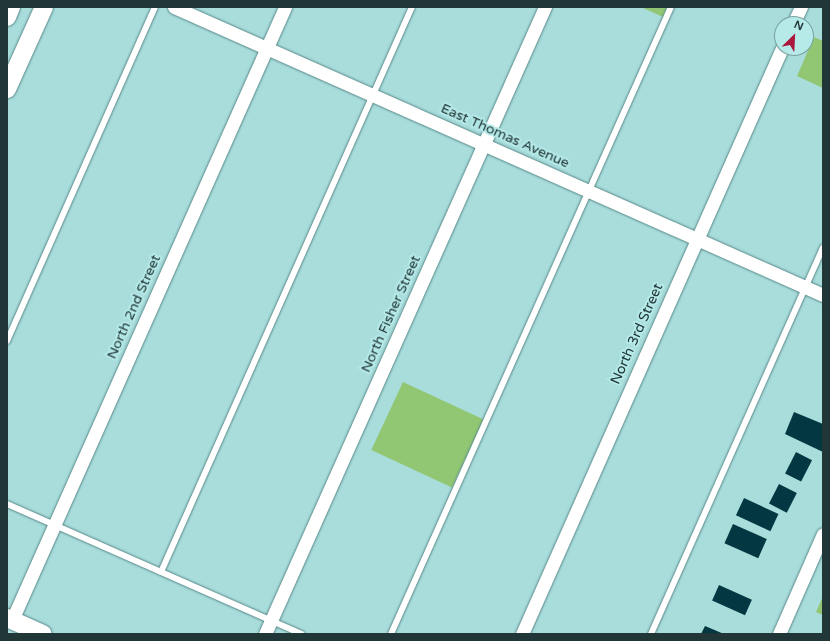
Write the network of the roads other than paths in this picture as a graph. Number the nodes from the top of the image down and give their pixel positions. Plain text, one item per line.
1 (11, 7) edge
2 (44, 7) edge
3 (156, 7) edge
4 (174, 7) edge
5 (285, 7) edge
6 (412, 7) edge
7 (545, 7) edge
8 (671, 7) edge
9 (7, 17) edge
10 (266, 48) junction
11 (778, 56) edge
12 (7, 89) edge
13 (373, 95) junction
14 (485, 145) junction
15 (589, 191) junction
16 (697, 239) junction
17 (823, 248) edge
18 (806, 287) junction
19 (823, 295) edge
20 (7, 341) edge
21 (7, 504) edge
22 (54, 525) junction
23 (823, 534) edge
24 (161, 572) junction
25 (10, 619) edge
26 (271, 620) junction
27 (43, 634) edge
28 (265, 634) edge
29 (302, 634) edge
30 (391, 634) edge
31 (522, 634) edge
32 (651, 634) edge
33 (779, 634) edge

1 - 9 main road
2 - 12 main road
3 - 20 lane
4 - 10 street, East Thomas Avenue
5 - 10 street, North 2nd Street
6 - 13 lane
7 - 14 street, North Fisher Street
8 - 15 lane
10 - 13 street, East Thomas Avenue
10 - 22 street, North 2nd Street
11 - 16 street, North 3rd Street
13 - 14 street, East Thomas Avenue
13 - 24 lane
14 - 15 street, East Thomas Avenue
14 - 26 street, North Fisher Street
15 - 16 street, East Thomas Avenue
15 - 30 lane
16 - 18 street, East Thomas Avenue
16 - 31 street, North 3rd Street
17 - 18 lane
18 - 19 street, East Thomas Avenue
18 - 32 lane
21 - 22 lane
22 - 24 lane
22 - 25 street, North 2nd Street
23 - 33 street
24 - 26 lane
25 - 27 main road
26 - 28 street, North Fisher Street
26 - 29 lane

